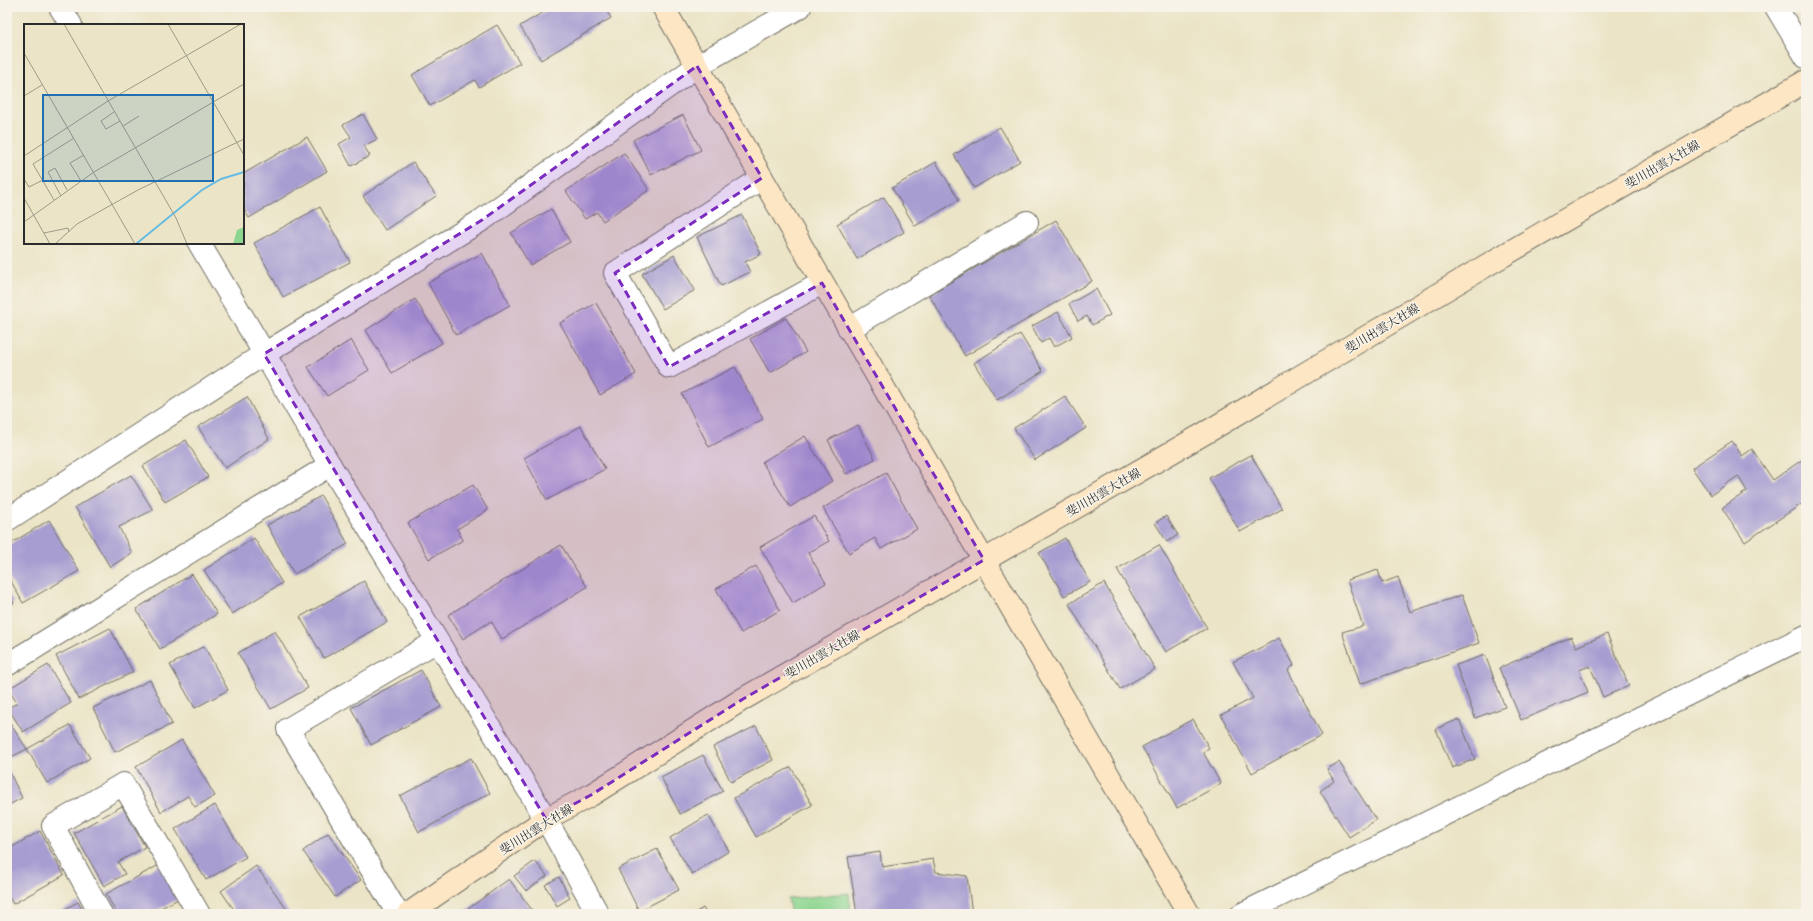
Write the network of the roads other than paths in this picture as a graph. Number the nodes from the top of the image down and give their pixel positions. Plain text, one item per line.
1 (60, 7) edge
2 (663, 7) edge
3 (800, 7) edge
4 (1776, 7) edge
5 (70, 24) edge
6 (1806, 57) edge
7 (697, 66) junction
8 (1806, 81) edge
9 (762, 178) junction
10 (1027, 222) dead end
11 (200, 244) edge
12 (822, 283) junction
13 (849, 328) junction
14 (264, 354) junction
15 (330, 464) junction
16 (7, 520) edge
17 (984, 560) junction
18 (1806, 636) edge
19 (437, 641) junction
20 (7, 665) edge
21 (546, 819) junction
22 (101, 914) edge
23 (199, 914) edge
24 (398, 914) edge
25 (408, 914) edge
26 (598, 914) edge
27 (1189, 914) edge
28 (1242, 914) edge

1 - 5 street
2 - 7 main road
3 - 7 street
4 - 6 street
7 - 9 main road
7 - 14 street
8 - 17 main road, 斐川出雲大社線
9 - 12 main road
9 - 12 street
10 - 13 street
11 - 14 street
12 - 13 main road
13 - 17 main road
14 - 15 street
14 - 16 street
15 - 19 street
15 - 20 street
17 - 21 main road, 斐川出雲大社線
17 - 27 main road
18 - 28 street
19 - 21 street
19 - 24 street
21 - 25 main road, 斐川出雲大社線
21 - 26 street
22 - 23 street

